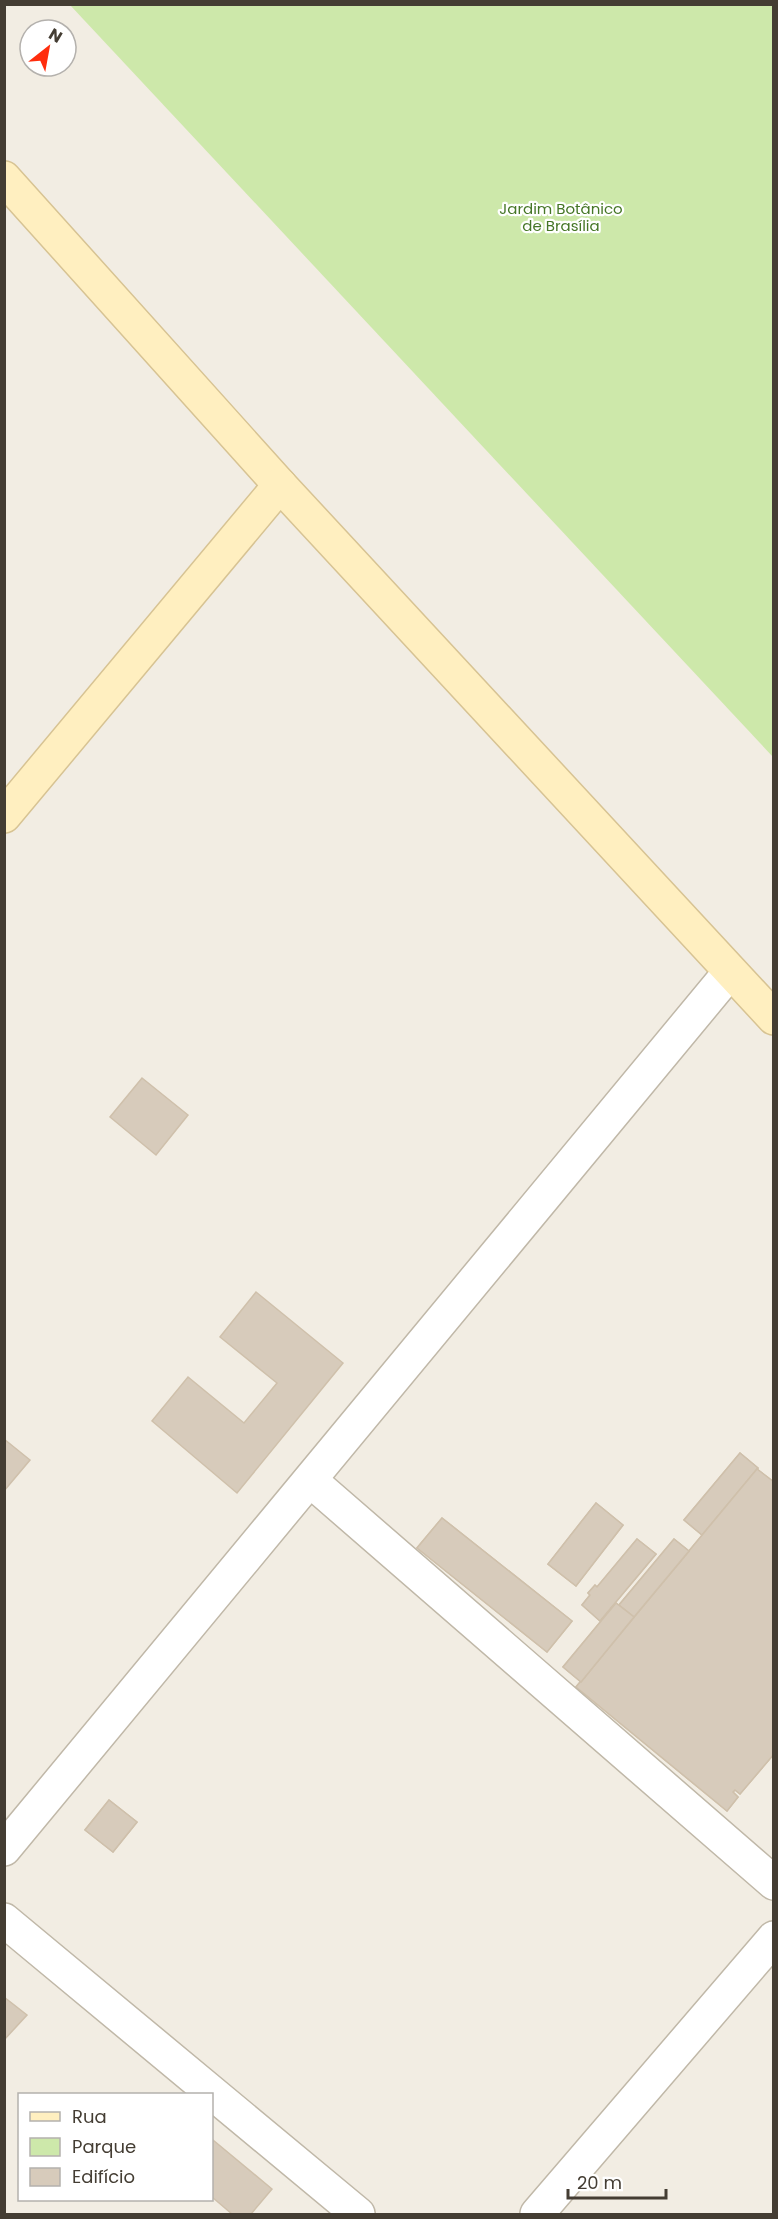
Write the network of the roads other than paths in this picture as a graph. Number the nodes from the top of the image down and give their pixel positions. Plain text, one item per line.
1 (4, 178) edge
2 (280, 485) junction
3 (4, 816) edge
4 (730, 972) junction
5 (774, 1018) edge
6 (310, 1480) junction
7 (4, 1849) edge
8 (774, 1883) edge
9 (4, 1920) edge
10 (774, 1938) edge
11 (212, 2093) edge
12 (213, 2094) edge
13 (358, 2214) edge
14 (537, 2214) edge

1 - 2 main road
2 - 3 main road
2 - 4 main road
4 - 5 main road
4 - 6 street
6 - 7 street
6 - 8 street
9 - 11 street
10 - 14 street
12 - 13 street

